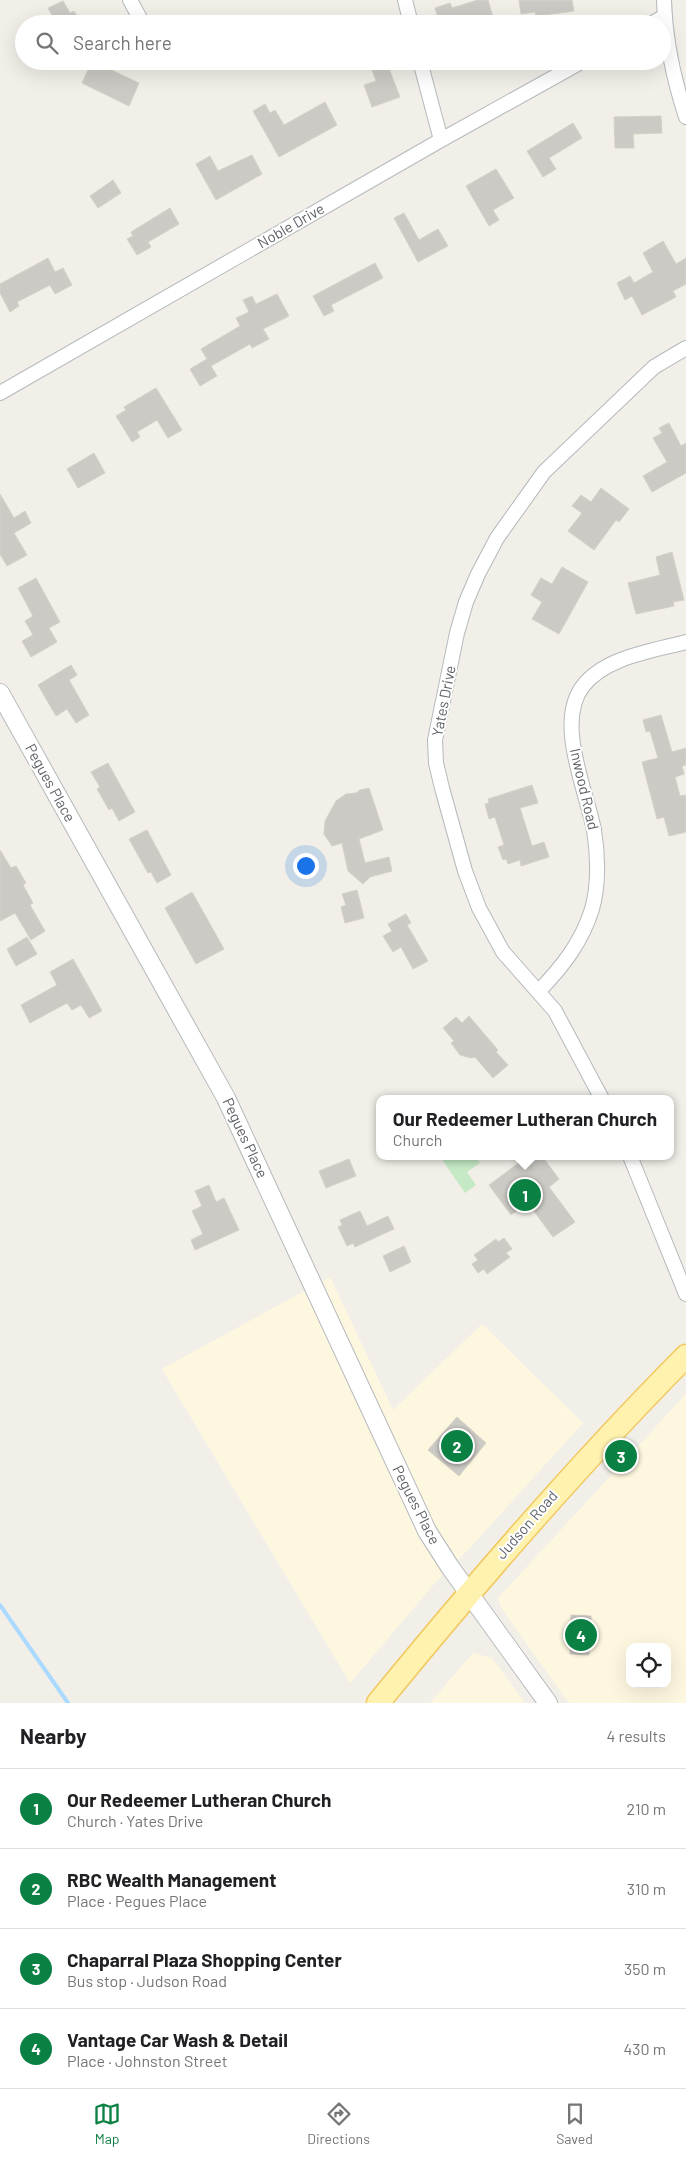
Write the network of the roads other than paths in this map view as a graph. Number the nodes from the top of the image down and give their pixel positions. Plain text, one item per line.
1 (130, 0) edge
2 (405, 0) edge
3 (664, 0) edge
4 (138, 15) edge
5 (409, 15) edge
6 (665, 15) edge
7 (671, 54) edge
8 (422, 70) edge
9 (567, 70) edge
10 (686, 118) edge
11 (441, 140) junction
12 (686, 348) edge
13 (0, 393) edge
14 (686, 642) edge
15 (0, 693) edge
16 (539, 991) junction
17 (600, 1095) edge
18 (632, 1160) edge
19 (686, 1294) edge
20 (686, 1356) edge
21 (469, 1593) junction
22 (378, 1703) edge
23 (548, 1703) edge

1 - 4 street
2 - 5 street
3 - 6 street
7 - 10 street
8 - 11 street
9 - 11 street, Noble Drive
11 - 13 street, Noble Drive
12 - 16 street, Yates Drive
14 - 16 street, Inwood Road
15 - 21 street, Pegues Place
16 - 17 street, Yates Drive
18 - 19 street
20 - 21 main road, Judson Road
21 - 22 main road, Judson Road
21 - 23 street, Pegues Place

